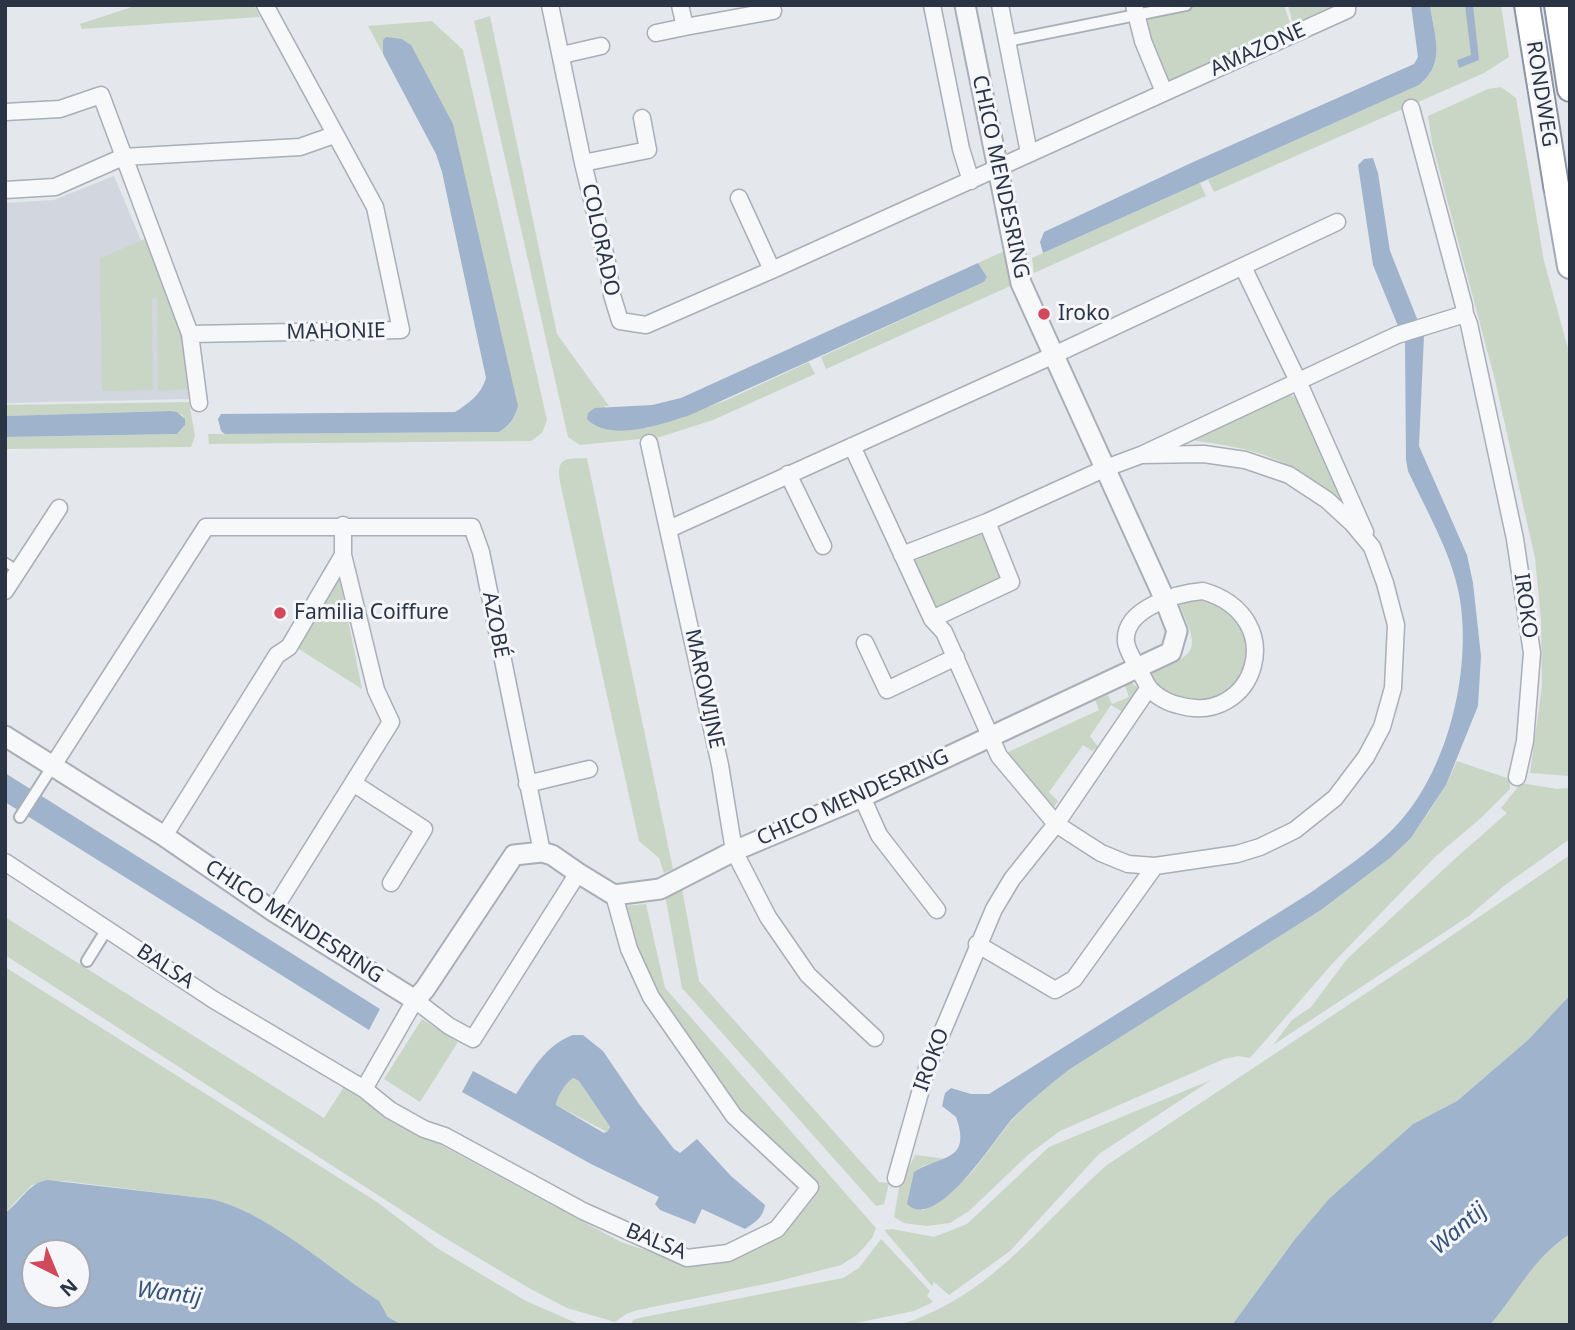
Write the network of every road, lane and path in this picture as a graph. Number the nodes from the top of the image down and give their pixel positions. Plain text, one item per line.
1 (265, 5) edge
2 (550, 5) edge
3 (680, 5) edge
4 (932, 5) edge
5 (965, 5) edge
6 (1000, 5) edge
7 (1186, 5) edge
8 (1347, 5) edge
9 (1527, 5) edge
10 (1557, 5) edge
11 (1135, 10) edge
12 (773, 11) dead end
13 (685, 27) junction
14 (656, 33) dead end
15 (1007, 41) junction
16 (601, 46) dead end
17 (562, 55) junction
18 (1570, 89) edge
19 (1164, 92) junction
20 (1411, 108) dead end
21 (5, 112) edge
22 (642, 118) dead end
23 (334, 135) junction
24 (1029, 153) junction
25 (123, 157) junction
26 (583, 163) junction
27 (997, 170) junction
28 (971, 181) junction
29 (5, 190) edge
30 (739, 198) dead end
31 (1338, 222) dead end
32 (1570, 266) edge
33 (1243, 267) junction
34 (772, 270) junction
35 (1465, 314) junction
36 (190, 334) junction
37 (1054, 355) junction
38 (1298, 381) junction
39 (199, 403) dead end
40 (649, 443) dead end
41 (852, 446) junction
42 (1141, 455) junction
43 (1106, 468) junction
44 (788, 474) junction
45 (59, 508) dead end
46 (987, 522) junction
47 (343, 525) junction
48 (669, 529) junction
49 (823, 546) dead end
50 (1372, 547) junction
51 (343, 555) junction
52 (902, 555) junction
53 (12, 566) edge
54 (5, 591) edge
55 (1165, 600) junction
56 (932, 619) junction
57 (865, 643) dead end
58 (956, 657) junction
59 (1139, 668) junction
60 (1148, 688) junction
61 (5, 736) edge
62 (991, 736) junction
63 (52, 766) junction
64 (589, 769) dead end
65 (1517, 777) dead end
66 (354, 783) junction
67 (527, 784) junction
68 (862, 797) junction
69 (20, 817) dead end
70 (1056, 824) junction
71 (164, 836) junction
72 (734, 850) junction
73 (542, 852) junction
74 (5, 862) edge
75 (1155, 866) junction
76 (578, 873) junction
77 (391, 883) dead end
78 (614, 895) junction
79 (937, 909) dead end
80 (273, 911) junction
81 (107, 929) junction
82 (977, 944) junction
83 (87, 961) dead end
84 (415, 1000) junction
85 (875, 1038) dead end
86 (364, 1088) junction
87 (896, 1178) dead end

1 - 23 street, MAHONIE
2 - 17 street, COLORADO
3 - 13 street
4 - 28 street, CHICO MENDESRING
5 - 27 street, CHICO MENDESRING
6 - 15 street, CHICO MENDESRING
7 - 11 street
8 - 19 street, AMAZONE
9 - 32 main road, RONDWEG
10 - 18 main road, RONDWEG
11 - 15 street
11 - 19 street
12 - 13 street
13 - 14 street
15 - 24 street, CHICO MENDESRING
16 - 17 street
17 - 26 street, COLORADO
19 - 24 street, AMAZONE
20 - 35 street, IROKO
21 - 25 street
22 - 26 street, COLORADO
23 - 25 street
23 - 36 street, MAHONIE
24 - 27 street, AMAZONE
25 - 29 street
25 - 36 street
26 - 34 street, COLORADO
27 - 28 street, COLORADO
27 - 37 street, CHICO MENDESRING
28 - 34 street, COLORADO
30 - 34 street
31 - 33 street
33 - 37 street
33 - 38 street
35 - 38 street
35 - 65 street, IROKO
36 - 39 street
37 - 41 street
37 - 43 street, CHICO MENDESRING
38 - 42 street
38 - 50 street
40 - 48 street, MAROWIJNE
41 - 44 street
41 - 52 street
42 - 43 street
42 - 50 street
43 - 46 street
43 - 55 street, CHICO MENDESRING
44 - 48 street
44 - 49 street
45 - 53 street
46 - 52 street
46 - 56 street
47 - 51 street
47 - 63 street, AZOBÉ
47 - 67 street, AZOBÉ
48 - 72 street, MAROWIJNE
50 - 75 street
51 - 66 street
51 - 71 street
52 - 56 street
53 - 54 street
55 - 59 street, CHICO MENDESRING
55 - 59 street
55 - 60 street
56 - 58 street
57 - 58 street
58 - 62 street
59 - 60 street
59 - 62 street, CHICO MENDESRING
60 - 70 street, IROKO
61 - 63 street, CHICO MENDESRING
62 - 68 street, CHICO MENDESRING
62 - 70 street
63 - 69 street
63 - 71 street, CHICO MENDESRING
64 - 67 street
66 - 77 street
66 - 80 street
67 - 73 street, AZOBÉ
68 - 72 street, CHICO MENDESRING
68 - 79 street
70 - 75 street
70 - 82 street, IROKO
71 - 80 street, CHICO MENDESRING
72 - 78 street, CHICO MENDESRING
72 - 85 street
73 - 76 street
73 - 84 street
74 - 81 street, BALSA
75 - 82 street
76 - 78 street
76 - 84 street
78 - 86 street, BALSA
80 - 84 street, CHICO MENDESRING
81 - 83 street
81 - 86 street, BALSA
82 - 87 street, IROKO
84 - 86 street

